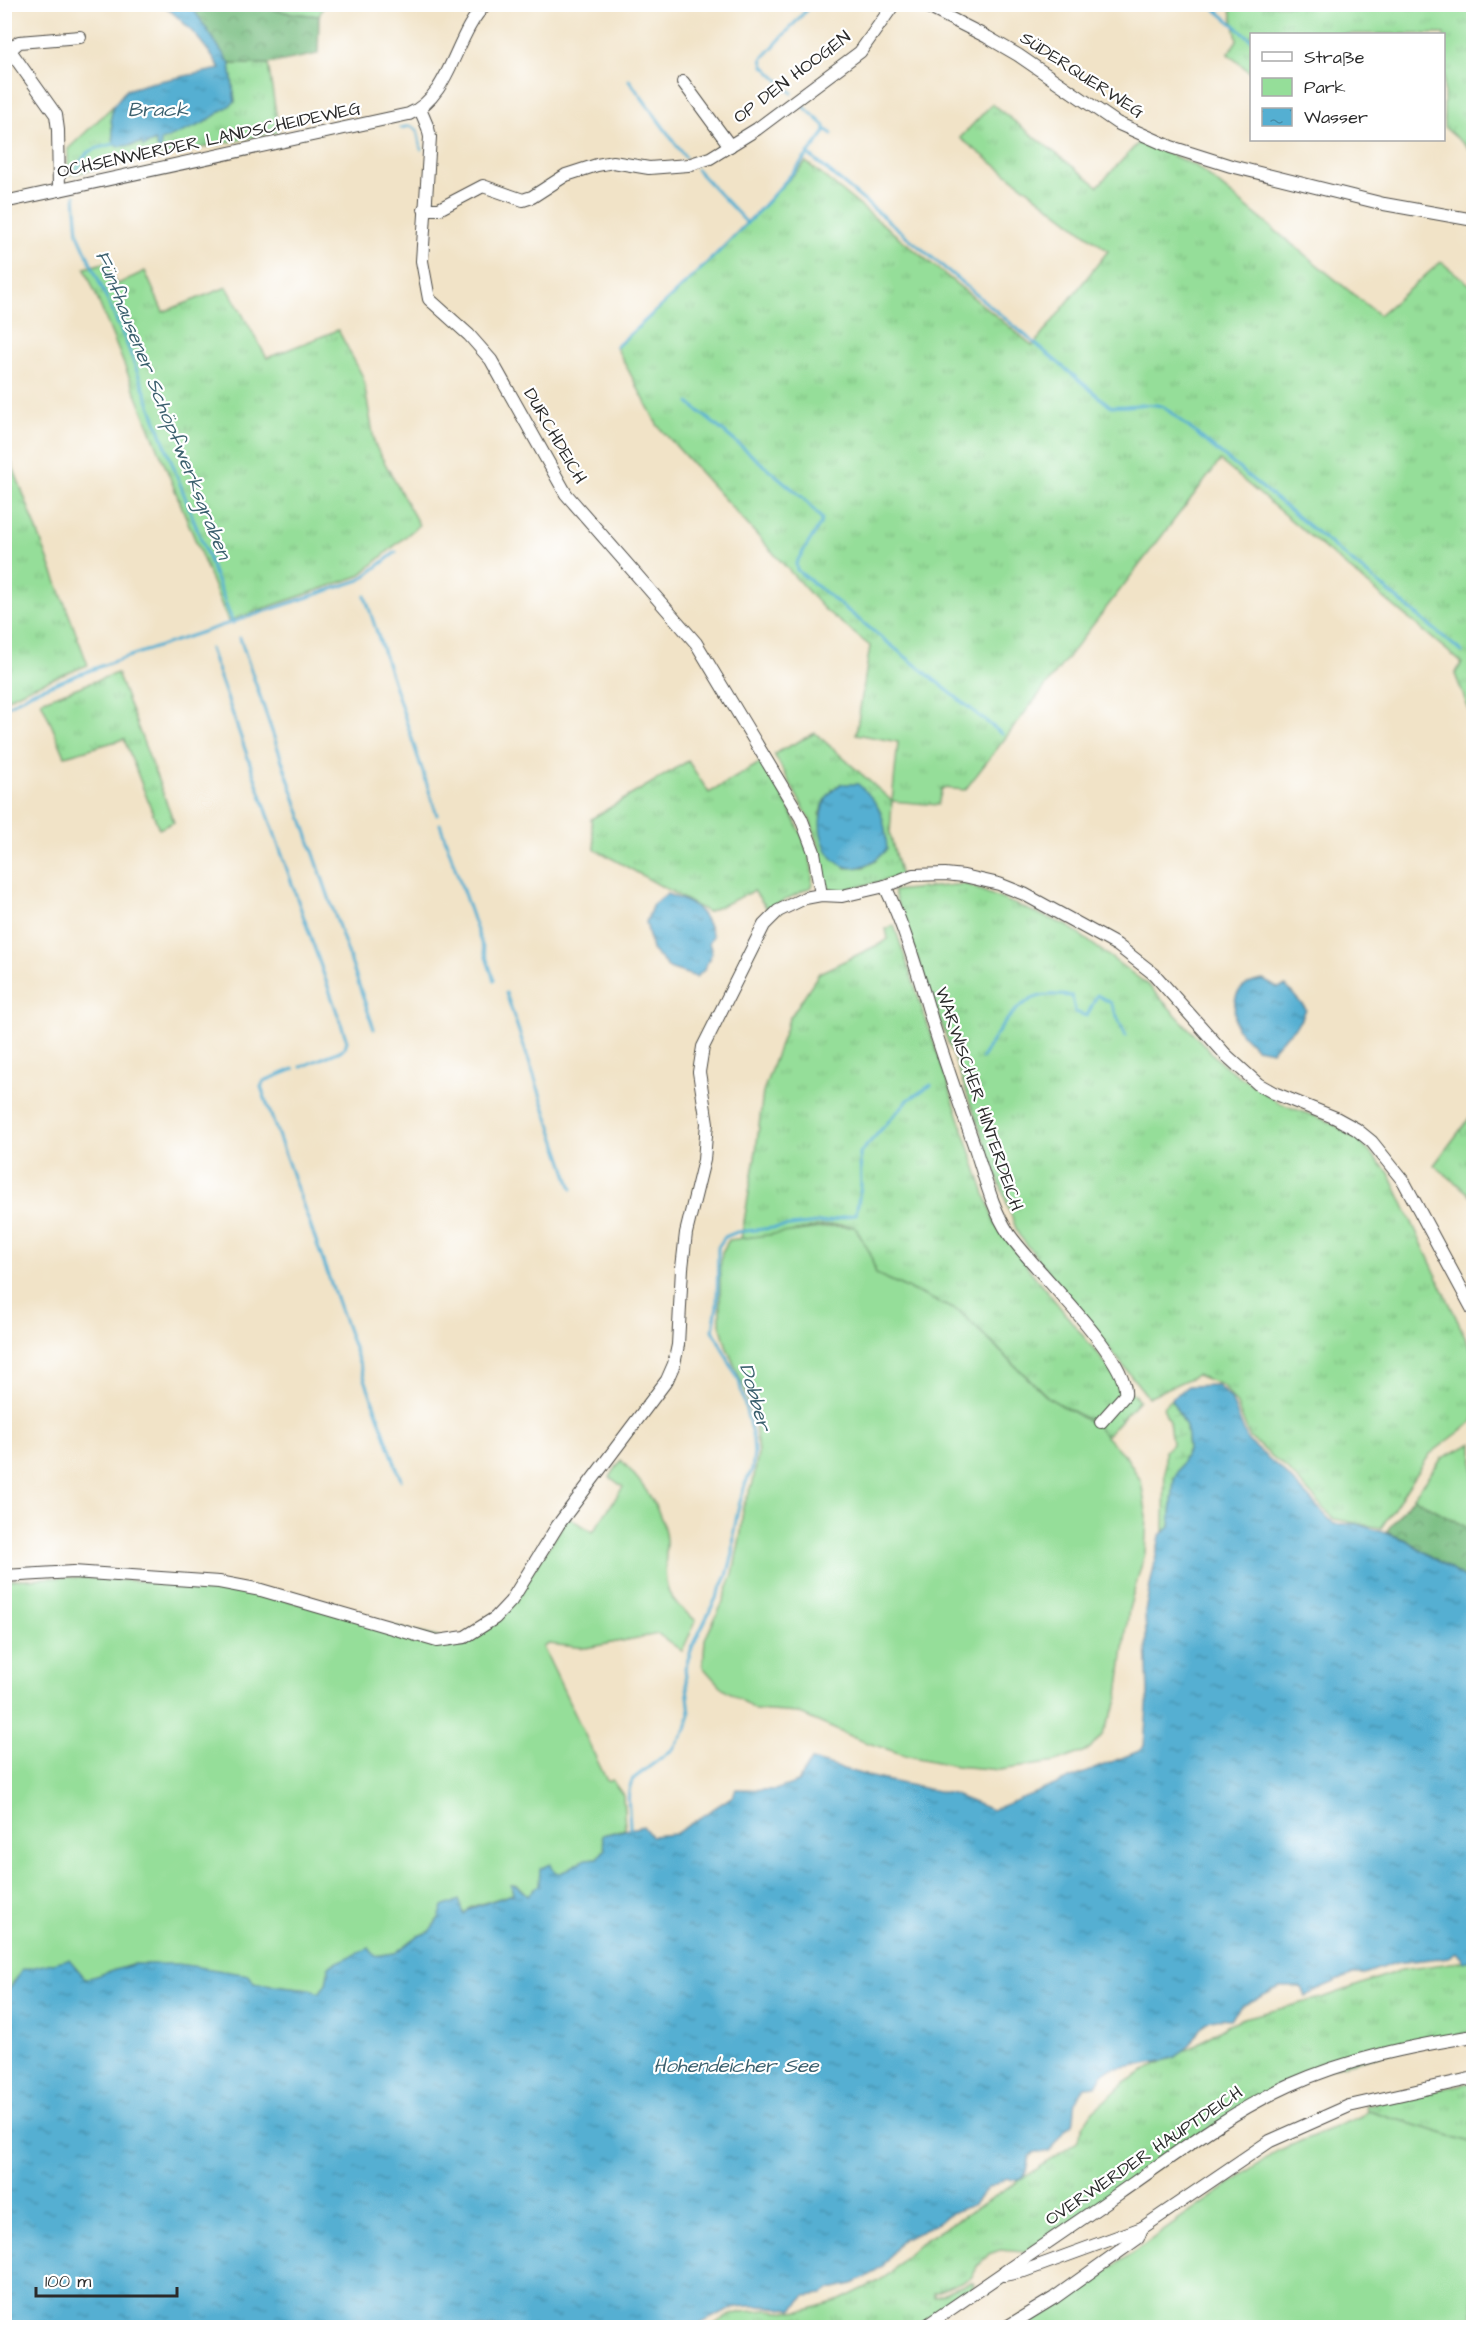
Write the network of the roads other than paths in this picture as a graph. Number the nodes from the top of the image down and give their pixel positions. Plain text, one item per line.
1 (894, 4) edge
2 (922, 4) edge
3 (484, 5) edge
4 (80, 37) dead end
5 (7, 46) edge
6 (684, 82) dead end
7 (420, 109) junction
8 (730, 146) junction
9 (59, 190) junction
10 (4, 202) edge
11 (424, 209) junction
12 (1473, 220) edge
13 (885, 886) junction
14 (821, 895) junction
15 (1473, 1312) edge
16 (1101, 1422) dead end
17 (4, 1576) edge
18 (1473, 2036) edge
19 (1473, 2078) edge
20 (1142, 2228) junction
21 (997, 2277) junction
22 (923, 2328) edge
23 (1005, 2328) edge

1 - 8 street, OP DEN HOOGEN
2 - 12 street, SÜDERQUERWEG
3 - 7 street
4 - 5 street
5 - 9 street
6 - 8 street, OP DEN HOOGEN
7 - 9 street, OCHSENWERDER LANDSCHEIDEWEG
7 - 11 street, DURCHDEICH
8 - 11 street, OP DEN HOOGEN
9 - 10 street, OCHSENWERDER LANDSCHEIDEWEG
11 - 14 street, DURCHDEICH
13 - 14 street
13 - 15 street
13 - 16 street, WARWISCHER HINTERDEICH
14 - 17 street
18 - 21 street, OVERWERDER HAUPTDEICH
19 - 20 street
20 - 21 street
20 - 23 street
21 - 22 street, OVERWERDER HAUPTDEICH

